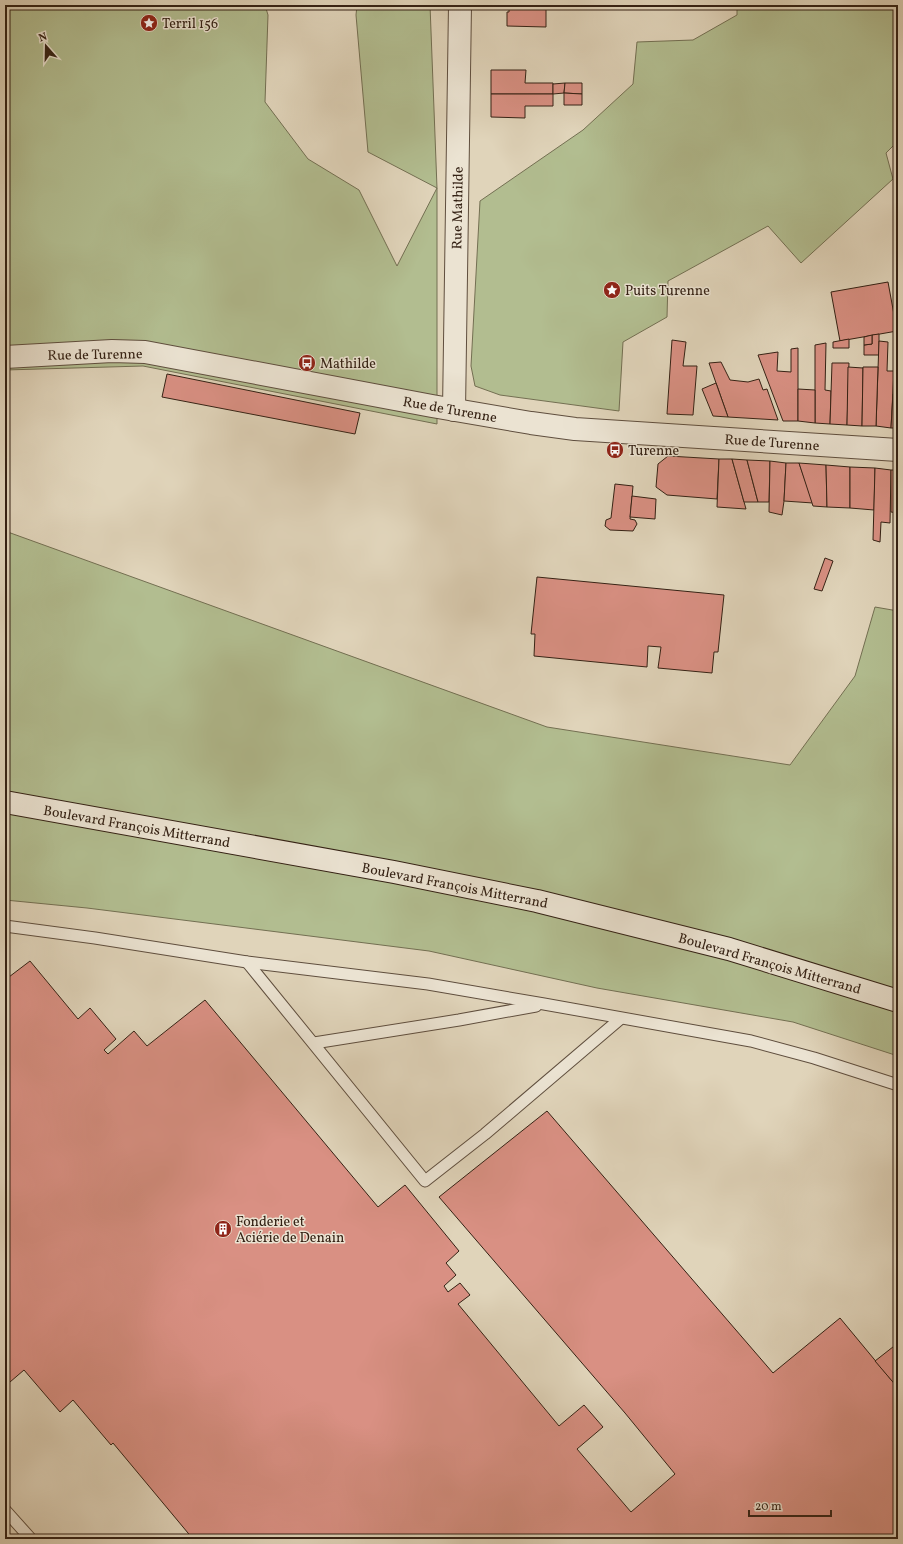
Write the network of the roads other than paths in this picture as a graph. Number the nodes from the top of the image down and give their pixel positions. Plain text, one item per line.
1 (460, 5) edge
2 (5, 357) edge
3 (454, 410) junction
4 (898, 450) edge
5 (5, 802) edge
6 (5, 926) edge
7 (247, 962) junction
8 (898, 1001) edge
9 (544, 1004) junction
10 (620, 1018) junction
11 (314, 1043) junction
12 (898, 1085) edge
13 (5, 1510) edge
14 (31, 1539) edge

1 - 3 street, Rue Mathilde
2 - 3 street, Rue de Turenne
3 - 4 street, Rue de Turenne
5 - 8 street, Boulevard François Mitterrand
6 - 7 lane
7 - 9 lane
7 - 11 lane
9 - 10 lane
9 - 11 lane
10 - 11 lane
10 - 12 lane
13 - 14 lane

